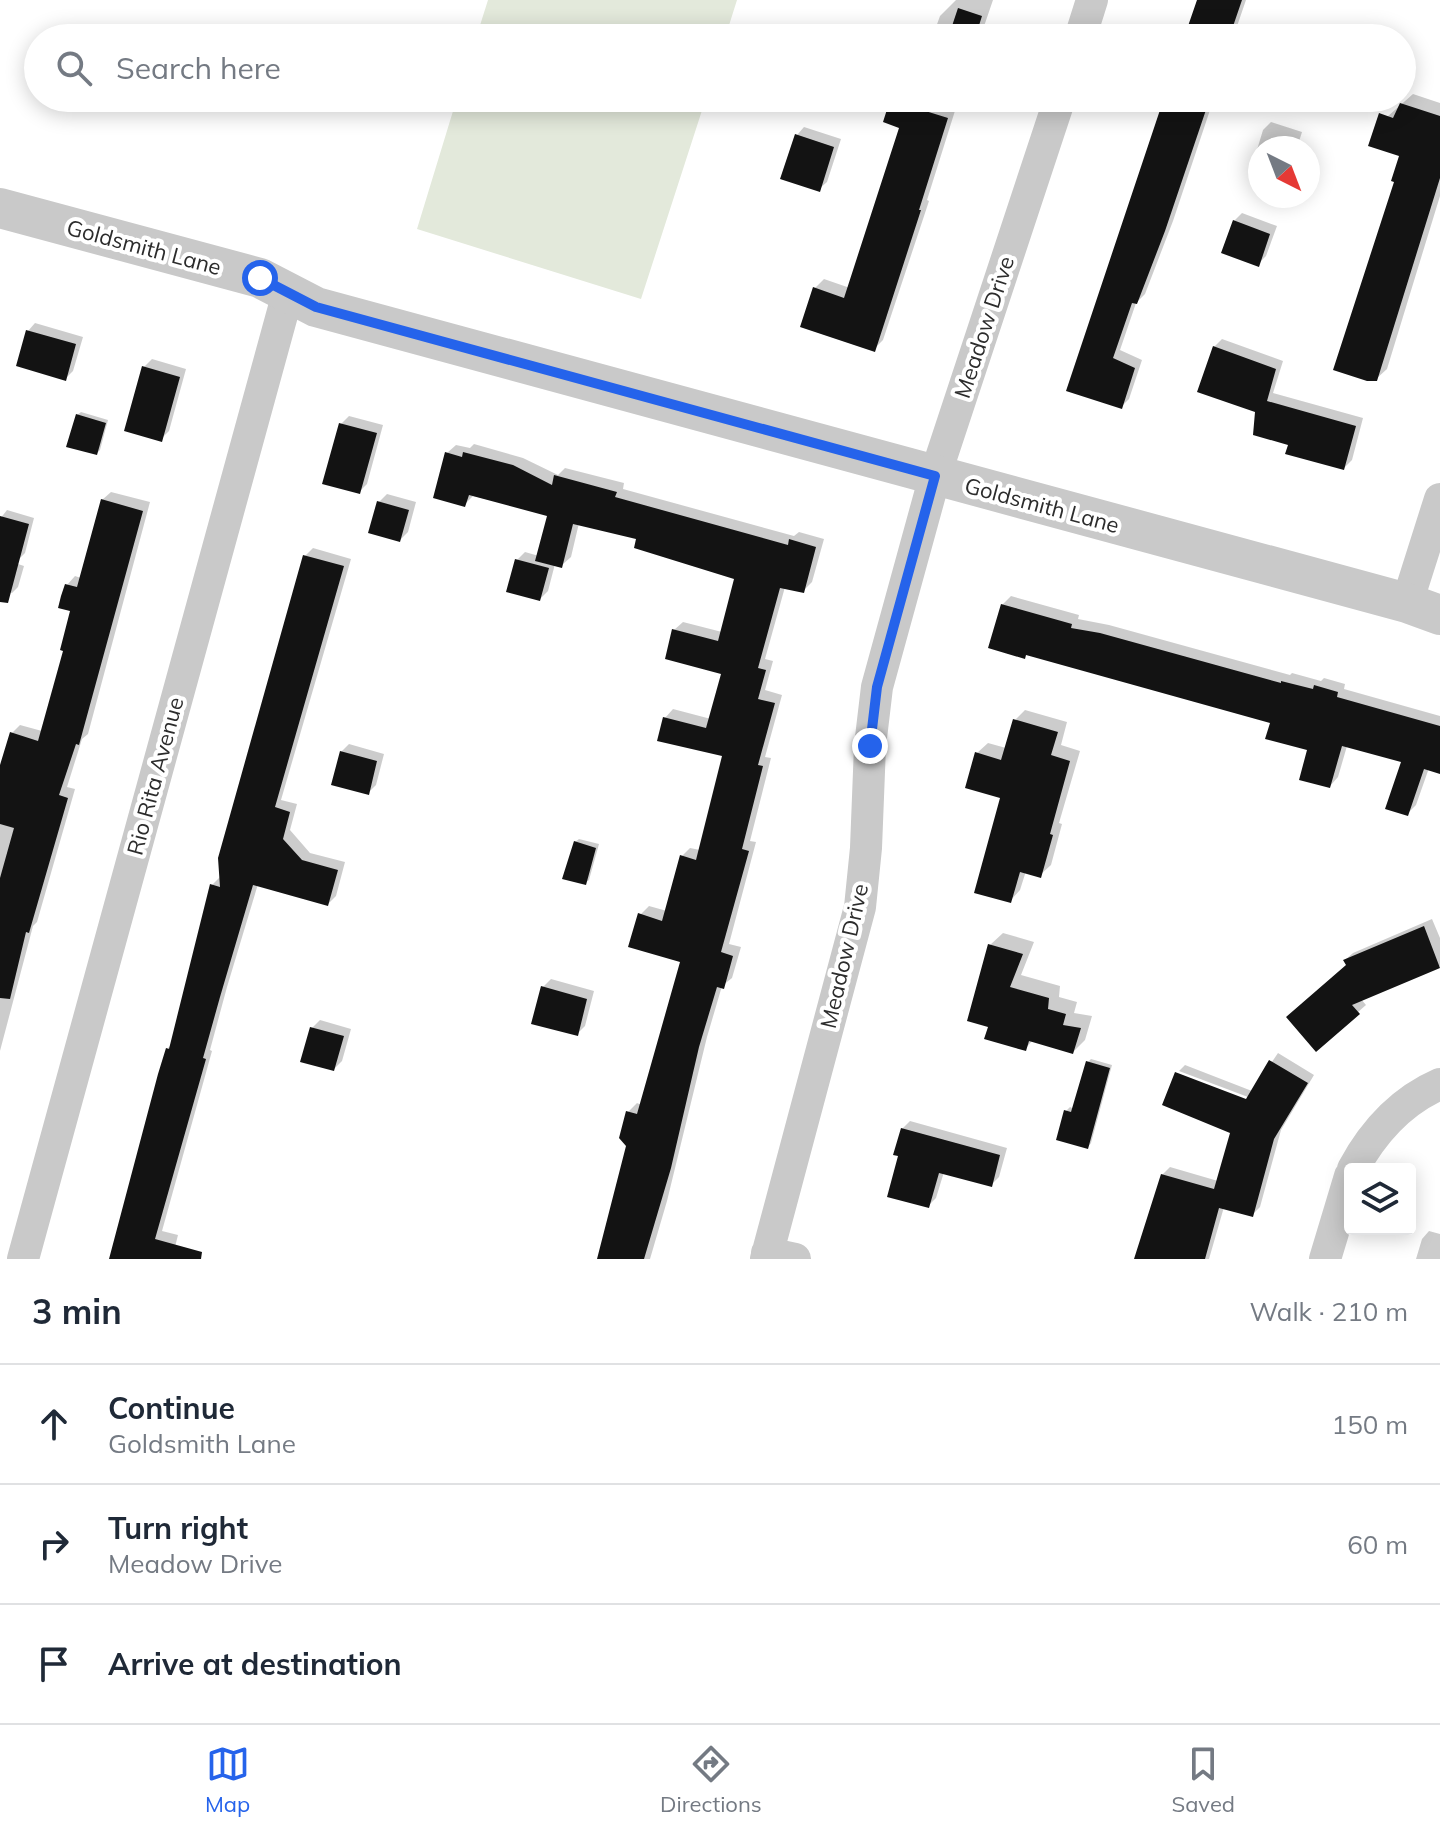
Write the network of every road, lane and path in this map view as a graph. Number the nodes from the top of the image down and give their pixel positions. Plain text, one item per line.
1 (1092, 0) edge
2 (1084, 24) edge
3 (1055, 112) edge
4 (0, 208) edge
5 (288, 293) junction
6 (935, 476) junction
7 (1440, 499) edge
8 (1423, 609) edge
9 (1440, 1084) edge
10 (1356, 1163) edge
11 (1344, 1196) edge
12 (776, 1257) edge
13 (23, 1259) edge
14 (1325, 1259) edge

1 - 2 street
3 - 6 street, Meadow Drive
4 - 5 street, Goldsmith Lane
5 - 6 street, Goldsmith Lane
5 - 13 street, Rio Rita Avenue
6 - 8 street, Goldsmith Lane
6 - 12 street, Meadow Drive
7 - 8 street
9 - 10 street
11 - 14 street

